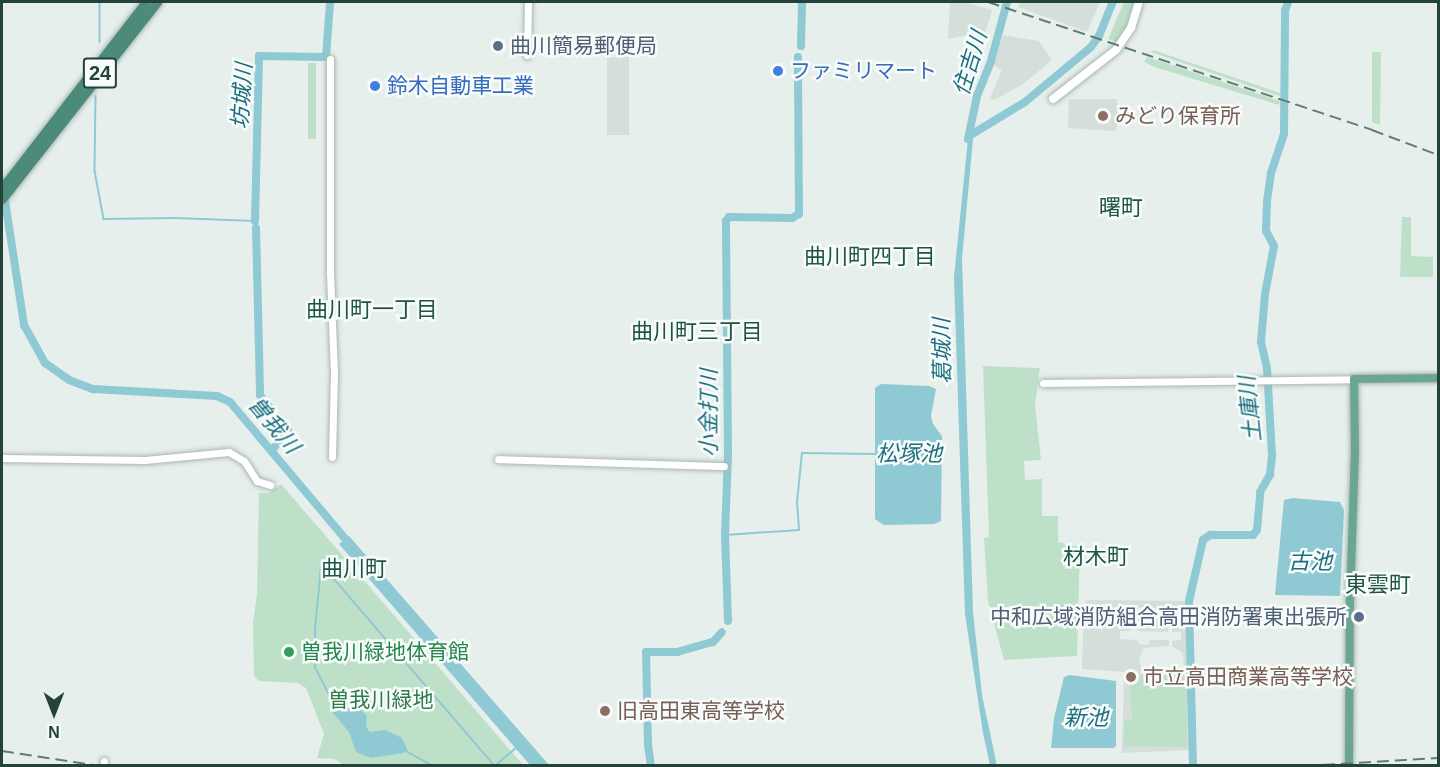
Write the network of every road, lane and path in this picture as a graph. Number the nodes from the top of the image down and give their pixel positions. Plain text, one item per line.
1 (146, 2) edge
2 (157, 2) edge
3 (528, 2) edge
4 (1139, 2) edge
5 (527, 55) dead end
6 (330, 59) dead end
7 (1053, 99) dead end
8 (41, 143) junction
9 (2, 188) edge
10 (2, 199) edge
11 (1438, 378) edge
12 (1354, 379) junction
13 (1043, 383) dead end
14 (332, 457) dead end
15 (2, 458) edge
16 (498, 459) dead end
17 (724, 466) dead end
18 (270, 485) dead end
19 (1349, 765) edge

1 - 8 highway, 24
2 - 8 highway, 24
3 - 5 street
4 - 7 main road
6 - 14 street
8 - 9 highway, 24
8 - 10 highway, 24
11 - 12 main road
12 - 13 street
12 - 19 main road
15 - 18 street
16 - 17 street

